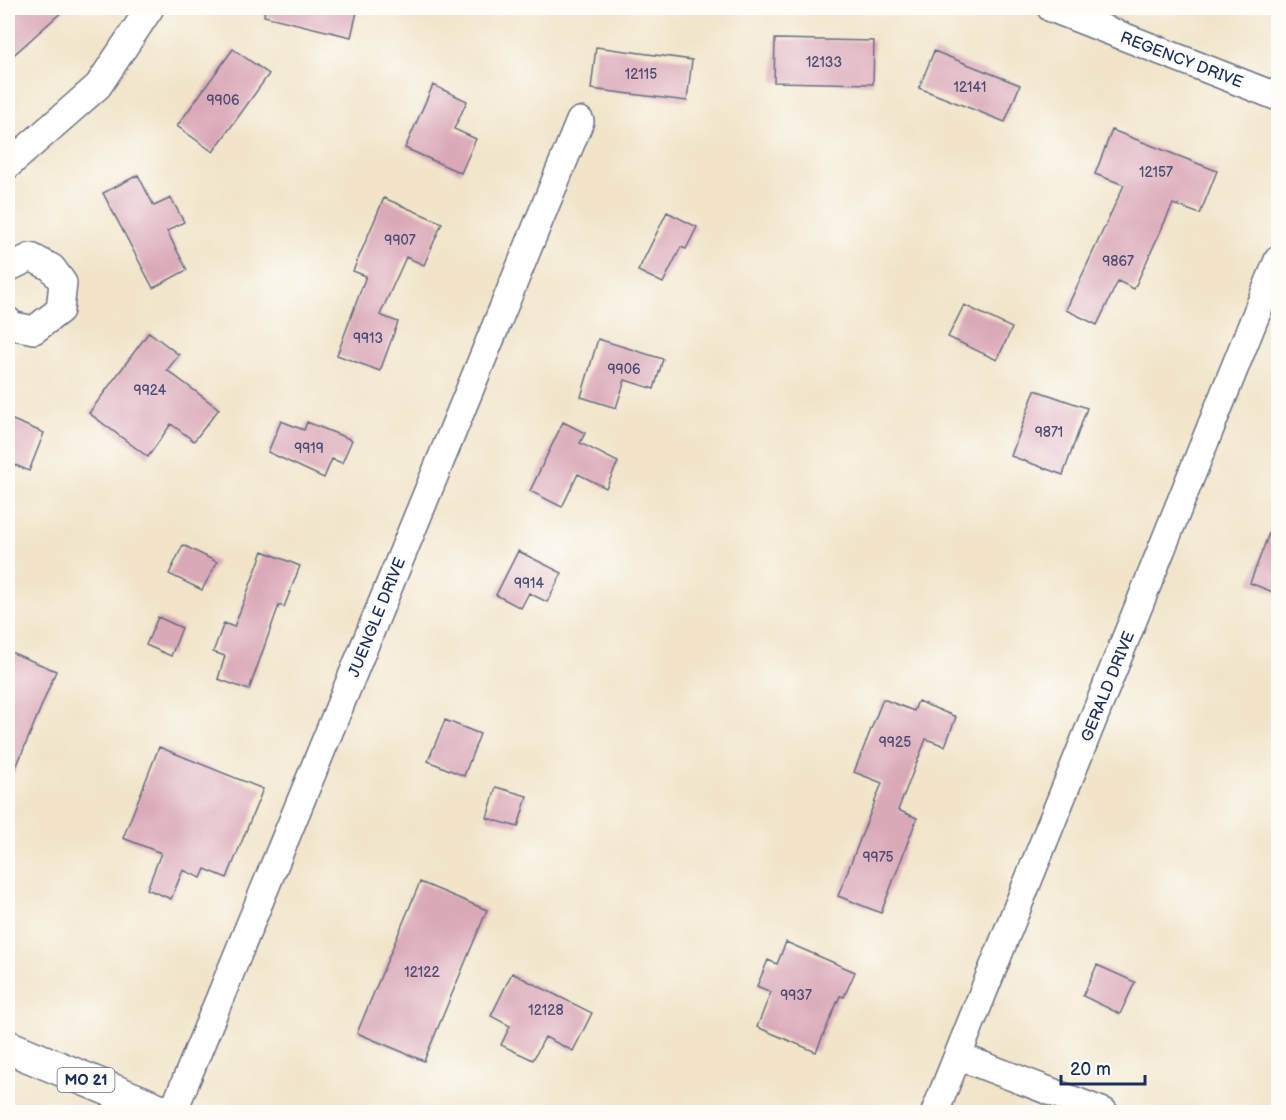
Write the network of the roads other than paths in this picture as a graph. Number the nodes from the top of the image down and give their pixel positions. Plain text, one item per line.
1 (150, 8) edge
2 (1051, 8) edge
3 (1278, 97) edge
4 (580, 122) dead end
5 (8, 165) edge
6 (1278, 260) edge
7 (8, 268) edge
8 (8, 321) edge
9 (8, 1047) edge
10 (958, 1056) junction
11 (164, 1113) edge
12 (173, 1113) edge
13 (935, 1113) edge
14 (1104, 1113) edge

1 - 5 street
2 - 3 street, REGENCY DRIVE
4 - 12 street, JUENGLE DRIVE
6 - 10 street, GERALD DRIVE
7 - 8 street
9 - 11 main road, MO 21
10 - 13 street, GERALD DRIVE
10 - 14 street

